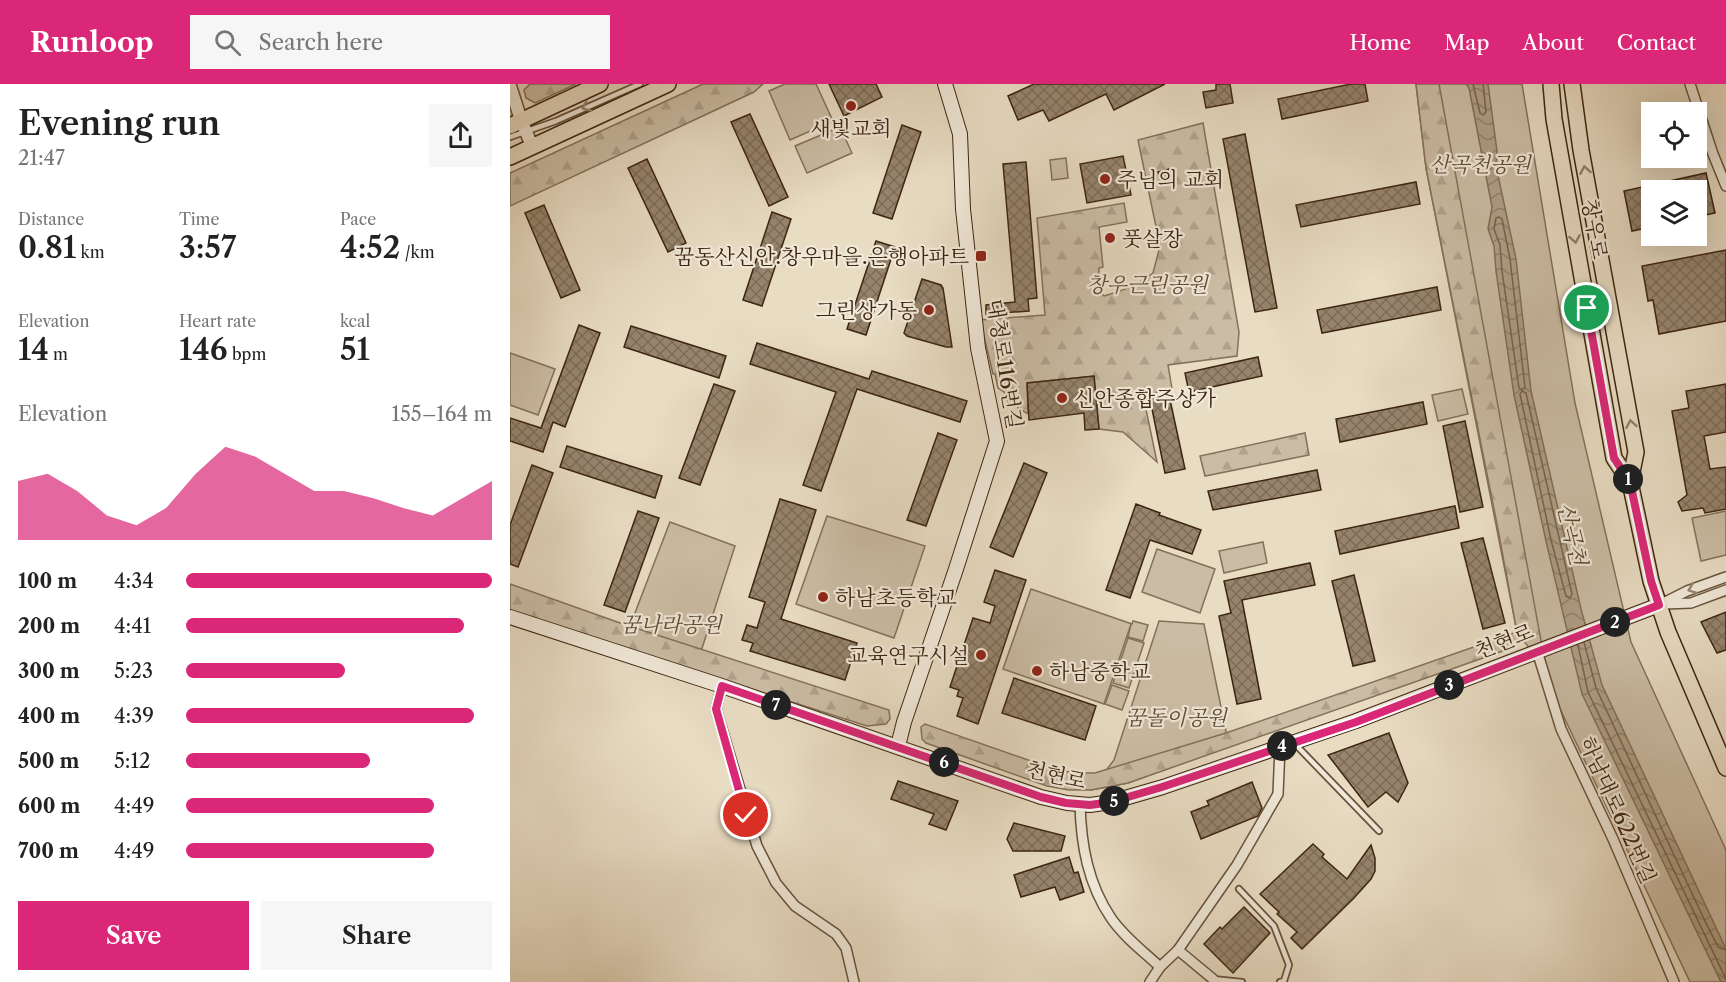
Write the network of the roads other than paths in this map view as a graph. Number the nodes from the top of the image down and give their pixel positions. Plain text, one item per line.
1 (600, 84) edge
2 (640, 84) edge
3 (652, 84) edge
4 (668, 84) edge
5 (945, 84) edge
6 (1540, 84) edge
7 (1551, 84) edge
8 (1572, 84) edge
9 (1690, 84) edge
10 (510, 86) edge
11 (1554, 119) junction
12 (518, 126) edge
13 (574, 126) junction
14 (510, 137) edge
15 (532, 146) junction
16 (510, 157) edge
17 (1726, 186) edge
18 (1630, 482) junction
19 (1726, 577) edge
20 (1726, 590) edge
21 (1659, 605) junction
22 (510, 617) edge
23 (1537, 651) junction
24 (722, 686) junction
25 (1286, 745) junction
26 (898, 746) junction
27 (1726, 768) edge
28 (1080, 804) junction
29 (1379, 831) dead end
30 (1239, 889) dead end
31 (1178, 950) junction
32 (1160, 967) junction
33 (1214, 981) edge
34 (854, 982) edge
35 (1150, 982) edge
36 (1242, 982) edge
37 (1280, 982) edge
38 (1674, 982) edge

1 - 12 main road
2 -> 12 lane
3 - 13 lane
4 - 13 main road
5 - 26 main road, 대청로116번길
6 - 11 main road
7 - 11 main road, 창우로
18 -> 8 main road, 창우로
9 - 17 street
10 - 12 street
11 -> 18 main road, 창우로
12 - 14 lane
12 - 15 street
13 - 15 main road
15 - 16 main road
18 - 21 main road, 창우로
19 -> 21 street
20 - 21 street
21 - 23 main road, 천현로
21 - 27 main road, 창우로
22 - 24 main road, 천현로
23 - 25 main road, 천현로
23 - 38 street, 하남대로622번길
24 - 26 main road, 천현로
24 - 34 street
25 - 28 main road, 천현로
25 - 29 lane
25 - 31 street
26 - 28 main road, 천현로
28 - 32 street
30 - 37 lane
31 - 32 street
31 - 33 street
32 - 35 street
33 - 36 lane

